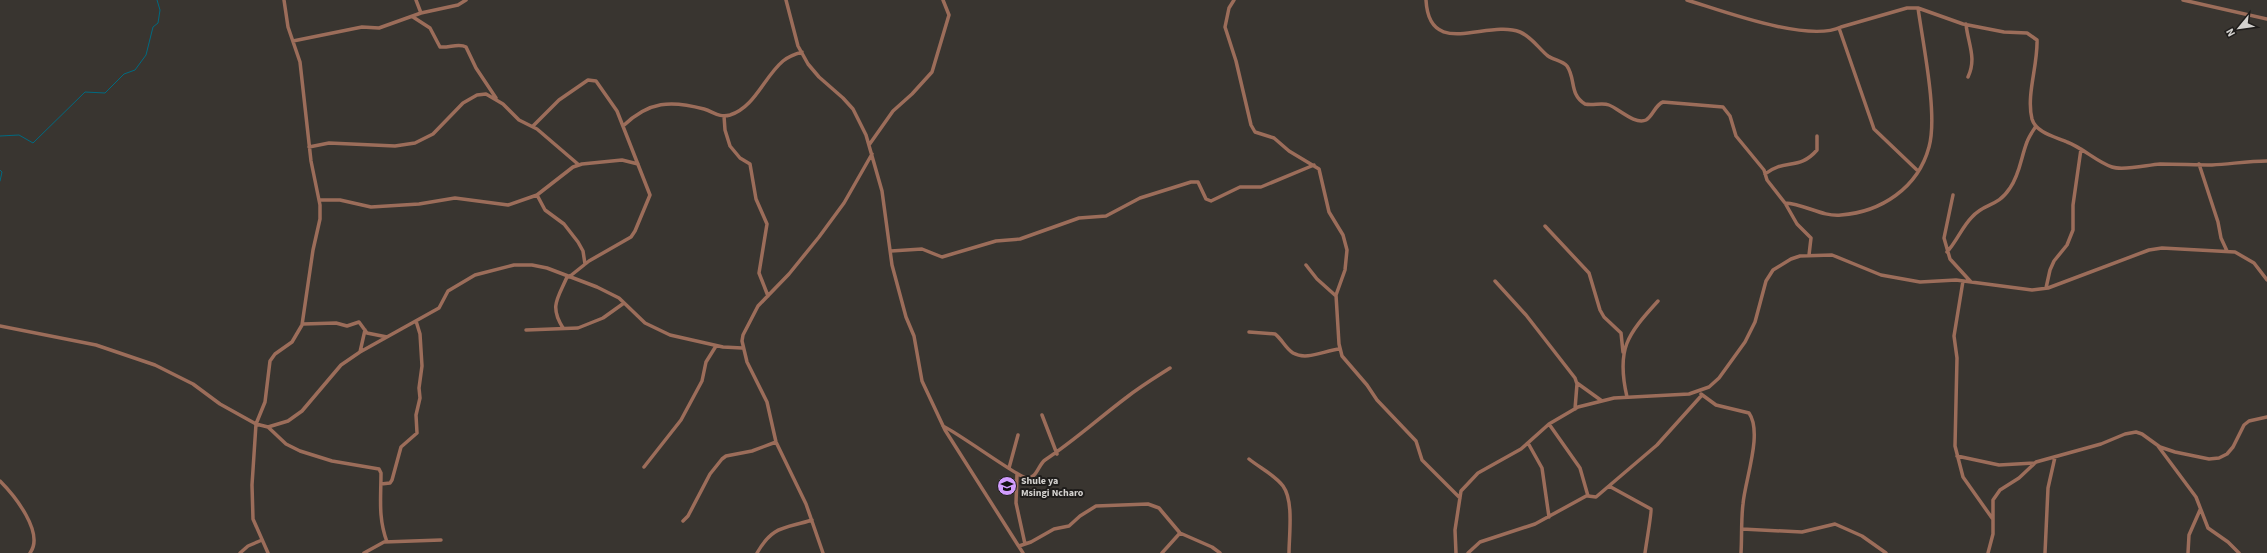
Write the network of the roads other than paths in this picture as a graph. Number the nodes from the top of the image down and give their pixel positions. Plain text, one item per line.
1 (284, 0) edge
2 (416, 0) edge
3 (466, 0) edge
4 (786, 0) edge
5 (943, 0) edge
6 (1234, 0) edge
7 (1426, 0) edge
8 (1687, 0) edge
9 (2183, 0) edge
10 (1918, 8) junction
11 (421, 13) junction
12 (413, 16) junction
13 (2267, 19) edge
14 (1966, 24) junction
15 (1839, 28) junction
16 (293, 42) junction
17 (802, 52) junction
18 (1968, 77) dead end
19 (498, 100) junction
20 (724, 116) junction
21 (533, 126) junction
22 (623, 126) junction
23 (2036, 126) junction
24 (1817, 136) dead end
25 (869, 145) junction
26 (309, 147) junction
27 (2081, 148) junction
28 (872, 154) junction
29 (2267, 161) edge
30 (638, 164) junction
31 (2199, 164) junction
32 (579, 165) junction
33 (1314, 165) junction
34 (1918, 171) junction
35 (1765, 174) junction
36 (537, 195) junction
37 (1953, 195) dead end
38 (319, 200) junction
39 (1785, 203) junction
40 (1545, 226) dead end
41 (891, 251) junction
42 (2227, 251) junction
43 (1947, 252) junction
44 (1809, 255) junction
45 (585, 264) junction
46 (1306, 265) dead end
47 (568, 277) junction
48 (2267, 280) edge
49 (1495, 281) dead end
50 (1963, 281) junction
51 (1971, 282) junction
52 (2046, 288) junction
53 (768, 296) junction
54 (1336, 296) junction
55 (1658, 301) dead end
56 (624, 303) junction
57 (416, 321) junction
58 (303, 324) junction
59 (0, 326) edge
60 (563, 328) junction
61 (365, 330) junction
62 (526, 330) dead end
63 (1249, 332) dead end
64 (388, 337) junction
65 (716, 346) junction
66 (742, 348) junction
67 (1340, 349) junction
68 (360, 352) junction
69 (1624, 352) junction
70 (1170, 368) dead end
71 (1577, 383) junction
72 (1700, 393) junction
73 (1627, 397) junction
74 (1602, 401) junction
75 (1575, 409) junction
76 (1042, 415) dead end
77 (2267, 417) edge
78 (256, 424) junction
79 (1549, 424) junction
80 (944, 426) junction
81 (268, 427) junction
82 (1018, 435) dead end
83 (776, 442) junction
84 (1528, 443) junction
85 (2157, 445) junction
86 (1057, 454) junction
87 (1957, 456) junction
88 (2055, 458) junction
89 (1249, 459) dead end
90 (2036, 462) junction
91 (644, 467) dead end
92 (1009, 468) junction
93 (1017, 474) junction
94 (0, 481) edge
95 (381, 484) junction
96 (1609, 486) junction
97 (1588, 495) junction
98 (1460, 498) junction
99 (2200, 510) junction
100 (1549, 517) junction
101 (1993, 519) junction
102 (812, 520) junction
103 (683, 521) dead end
104 (1742, 529) junction
105 (1180, 533) junction
106 (262, 540) junction
107 (441, 540) dead end
108 (387, 542) junction
109 (1024, 544) junction
110 (1019, 546) junction
111 (30, 553) edge
112 (240, 553) edge
113 (268, 553) edge
114 (364, 553) edge
115 (757, 553) edge
116 (824, 553) edge
117 (1023, 553) edge
118 (1162, 553) edge
119 (1220, 553) edge
120 (1289, 553) edge
121 (1456, 553) edge
122 (1468, 553) edge
123 (1645, 553) edge
124 (1741, 553) edge
125 (1886, 553) edge
126 (1988, 553) edge
127 (2045, 553) edge
128 (2188, 553) edge
129 (2239, 553) edge

1 - 16 street
2 - 11 street
3 - 11 street
4 - 17 street
5 - 25 street
6 - 33 street
7 - 35 street
8 - 15 street
9 - 13 street
10 - 14 street
10 - 15 street
10 - 34 street
11 - 12 street
12 - 16 street
12 - 19 street
14 - 18 street
14 - 23 street
15 - 34 street
16 - 26 street
17 - 20 street
17 - 25 street
19 - 21 street
19 - 26 street
20 - 22 street
20 - 53 street
21 - 22 street
21 - 32 street
22 - 30 street
23 - 27 street
23 - 43 street
24 - 35 street
25 - 28 street
26 - 38 street
27 - 31 street
27 - 52 street
28 - 41 street
28 - 53 street
29 - 31 street
30 - 32 street
30 - 45 street
31 - 42 street
32 - 36 street
33 - 41 street
33 - 54 street
34 - 39 street
35 - 39 street
36 - 38 street
36 - 45 street
37 - 43 street
38 - 58 street
39 - 44 street
40 - 69 street
41 - 80 street
42 - 48 street
42 - 52 street
43 - 51 street
44 - 50 street
44 - 72 street
45 - 47 street
46 - 54 street
47 - 56 street
47 - 57 street
47 - 60 street
49 - 71 street
50 - 51 street
50 - 87 street
51 - 52 street
53 - 66 street
54 - 67 street
55 - 69 street
56 - 60 street
56 - 65 street
57 - 64 street
57 - 95 street
58 - 61 street
58 - 78 street
59 - 78 street
60 - 62 street
61 - 64 street
61 - 68 street
63 - 67 street
64 - 68 street
65 - 66 street
65 - 91 street
66 - 83 street
67 - 98 street
68 - 81 street
69 - 73 street
70 - 86 street
71 - 74 street
71 - 75 street
72 - 73 street
72 - 96 street
72 - 104 street
73 - 74 street
74 - 75 street
75 - 79 street
76 - 86 street
77 - 85 street
78 - 81 street
78 - 106 street
79 - 84 street
79 - 97 street
80 - 92 street
80 - 110 street
81 - 95 street
82 - 92 street
83 - 102 street
83 - 103 street
84 - 98 street
84 - 100 street
85 - 88 street
85 - 99 street
86 - 93 street
87 - 90 street
87 - 101 street
88 - 90 street
88 - 127 street
89 - 120 street
90 - 101 street
92 - 93 street
93 - 109 street
94 - 111 street
95 - 108 street
96 - 97 street
96 - 123 street
97 - 100 street
98 - 121 street
99 - 128 street
99 - 129 street
100 - 122 street
101 - 126 street
102 - 115 street
102 - 116 street
104 - 124 street
104 - 125 street
105 - 109 street
105 - 118 street
105 - 119 street
106 - 112 street
106 - 113 street
107 - 108 street
108 - 114 street
109 - 110 street
110 - 117 street

